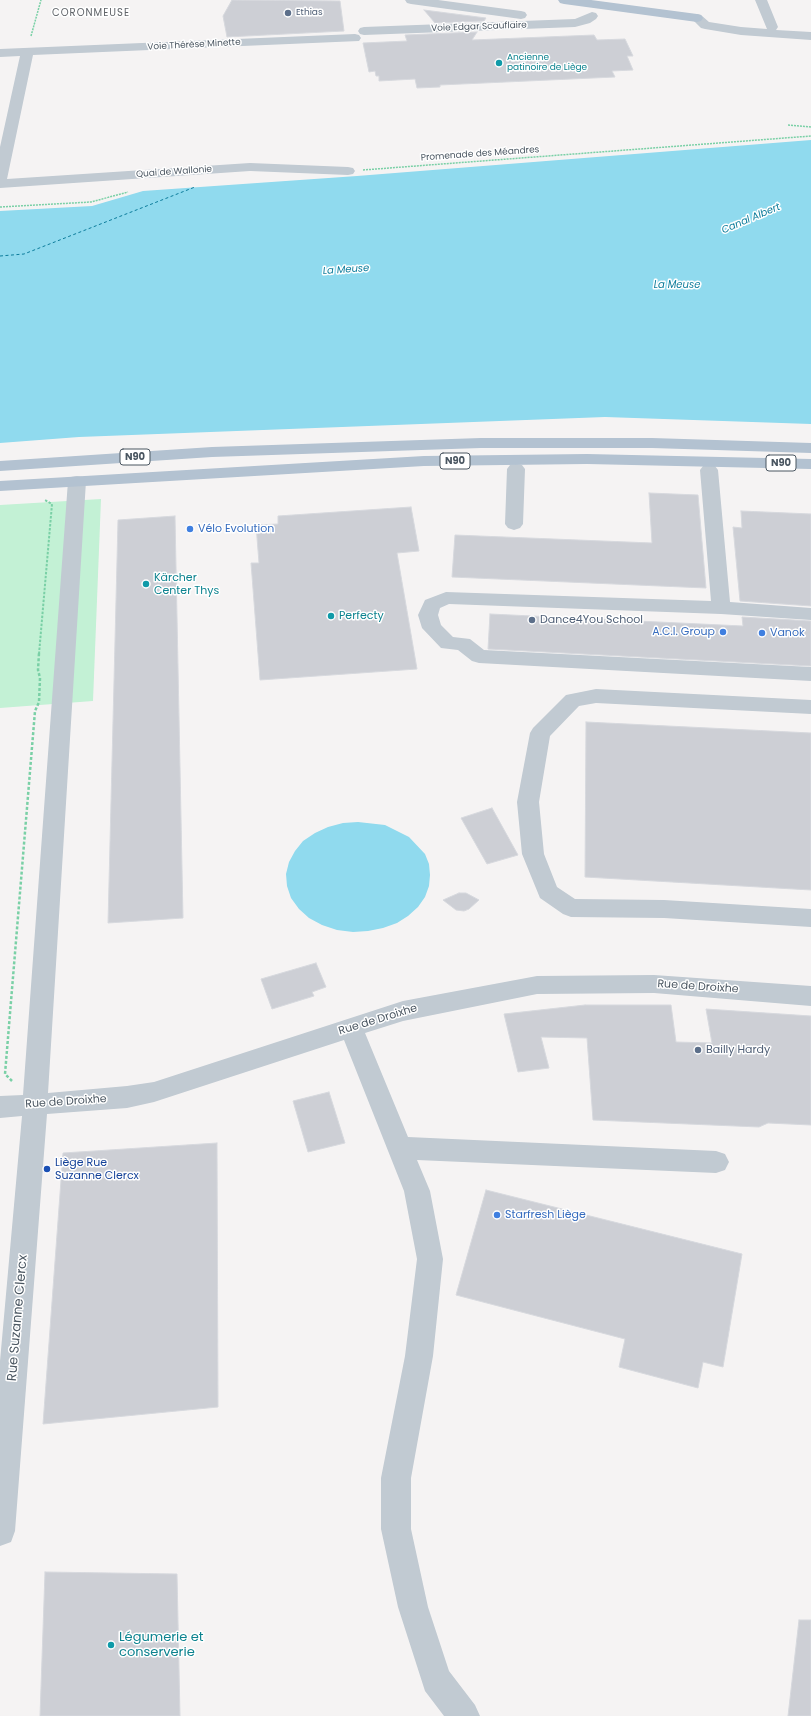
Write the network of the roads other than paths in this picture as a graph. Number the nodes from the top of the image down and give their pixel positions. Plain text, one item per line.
1 (411, 0) edge
2 (564, 0) edge
3 (761, 0) edge
4 (605, 2) edge
5 (592, 16) junction
6 (697, 18) joint
7 (772, 28) dead end
8 (360, 35) joint
9 (811, 36) edge
10 (31, 52) junction
11 (0, 53) edge
12 (348, 171) road end
13 (0, 179) edge
14 (0, 184) edge
15 (811, 448) edge
16 (270, 450) junction
17 (811, 464) edge
18 (0, 466) edge
19 (516, 469) junction
20 (709, 470) junction
21 (811, 474) edge
22 (160, 476) junction
23 (77, 481) junction
24 (0, 486) edge
25 (514, 524) dead end
26 (721, 608) junction
27 (811, 614) edge
28 (811, 674) edge
29 (811, 707) edge
30 (811, 918) edge
31 (811, 996) edge
32 (351, 1028) junction
33 (35, 1104) junction
34 (0, 1107) edge
35 (401, 1148) junction
36 (716, 1162) dead end
37 (0, 1531) edge
38 (464, 1716) edge

1 - 5 street
2 - 4 main road
3 - 7 street
4 - 5 street
4 - 6 main road
5 - 8 street, Voie Edgar Scauflaire
6 - 9 street
8 - 10 street, Voie Thérèse Minette
10 - 11 street, Voie Thérèse Minette
10 - 13 street
12 - 14 street, Quai de Wallonie
15 - 16 main road, N90
16 - 18 main road, N90
16 - 23 main road
17 - 22 main road, N90
19 - 20 main road
19 - 22 main road
19 - 25 street
20 - 21 main road
20 - 26 street
22 - 23 main road, N90
23 - 24 main road, N90
23 - 33 street, Rue Suzanne Clercx
26 - 27 street
26 - 28 street
29 - 30 street
31 - 32 street, Rue de Droixhe
32 - 33 street, Rue de Droixhe
32 - 35 street
33 - 34 street, Rue de Droixhe
33 - 37 street, Rue Suzanne Clercx
35 - 36 street
35 - 38 street

